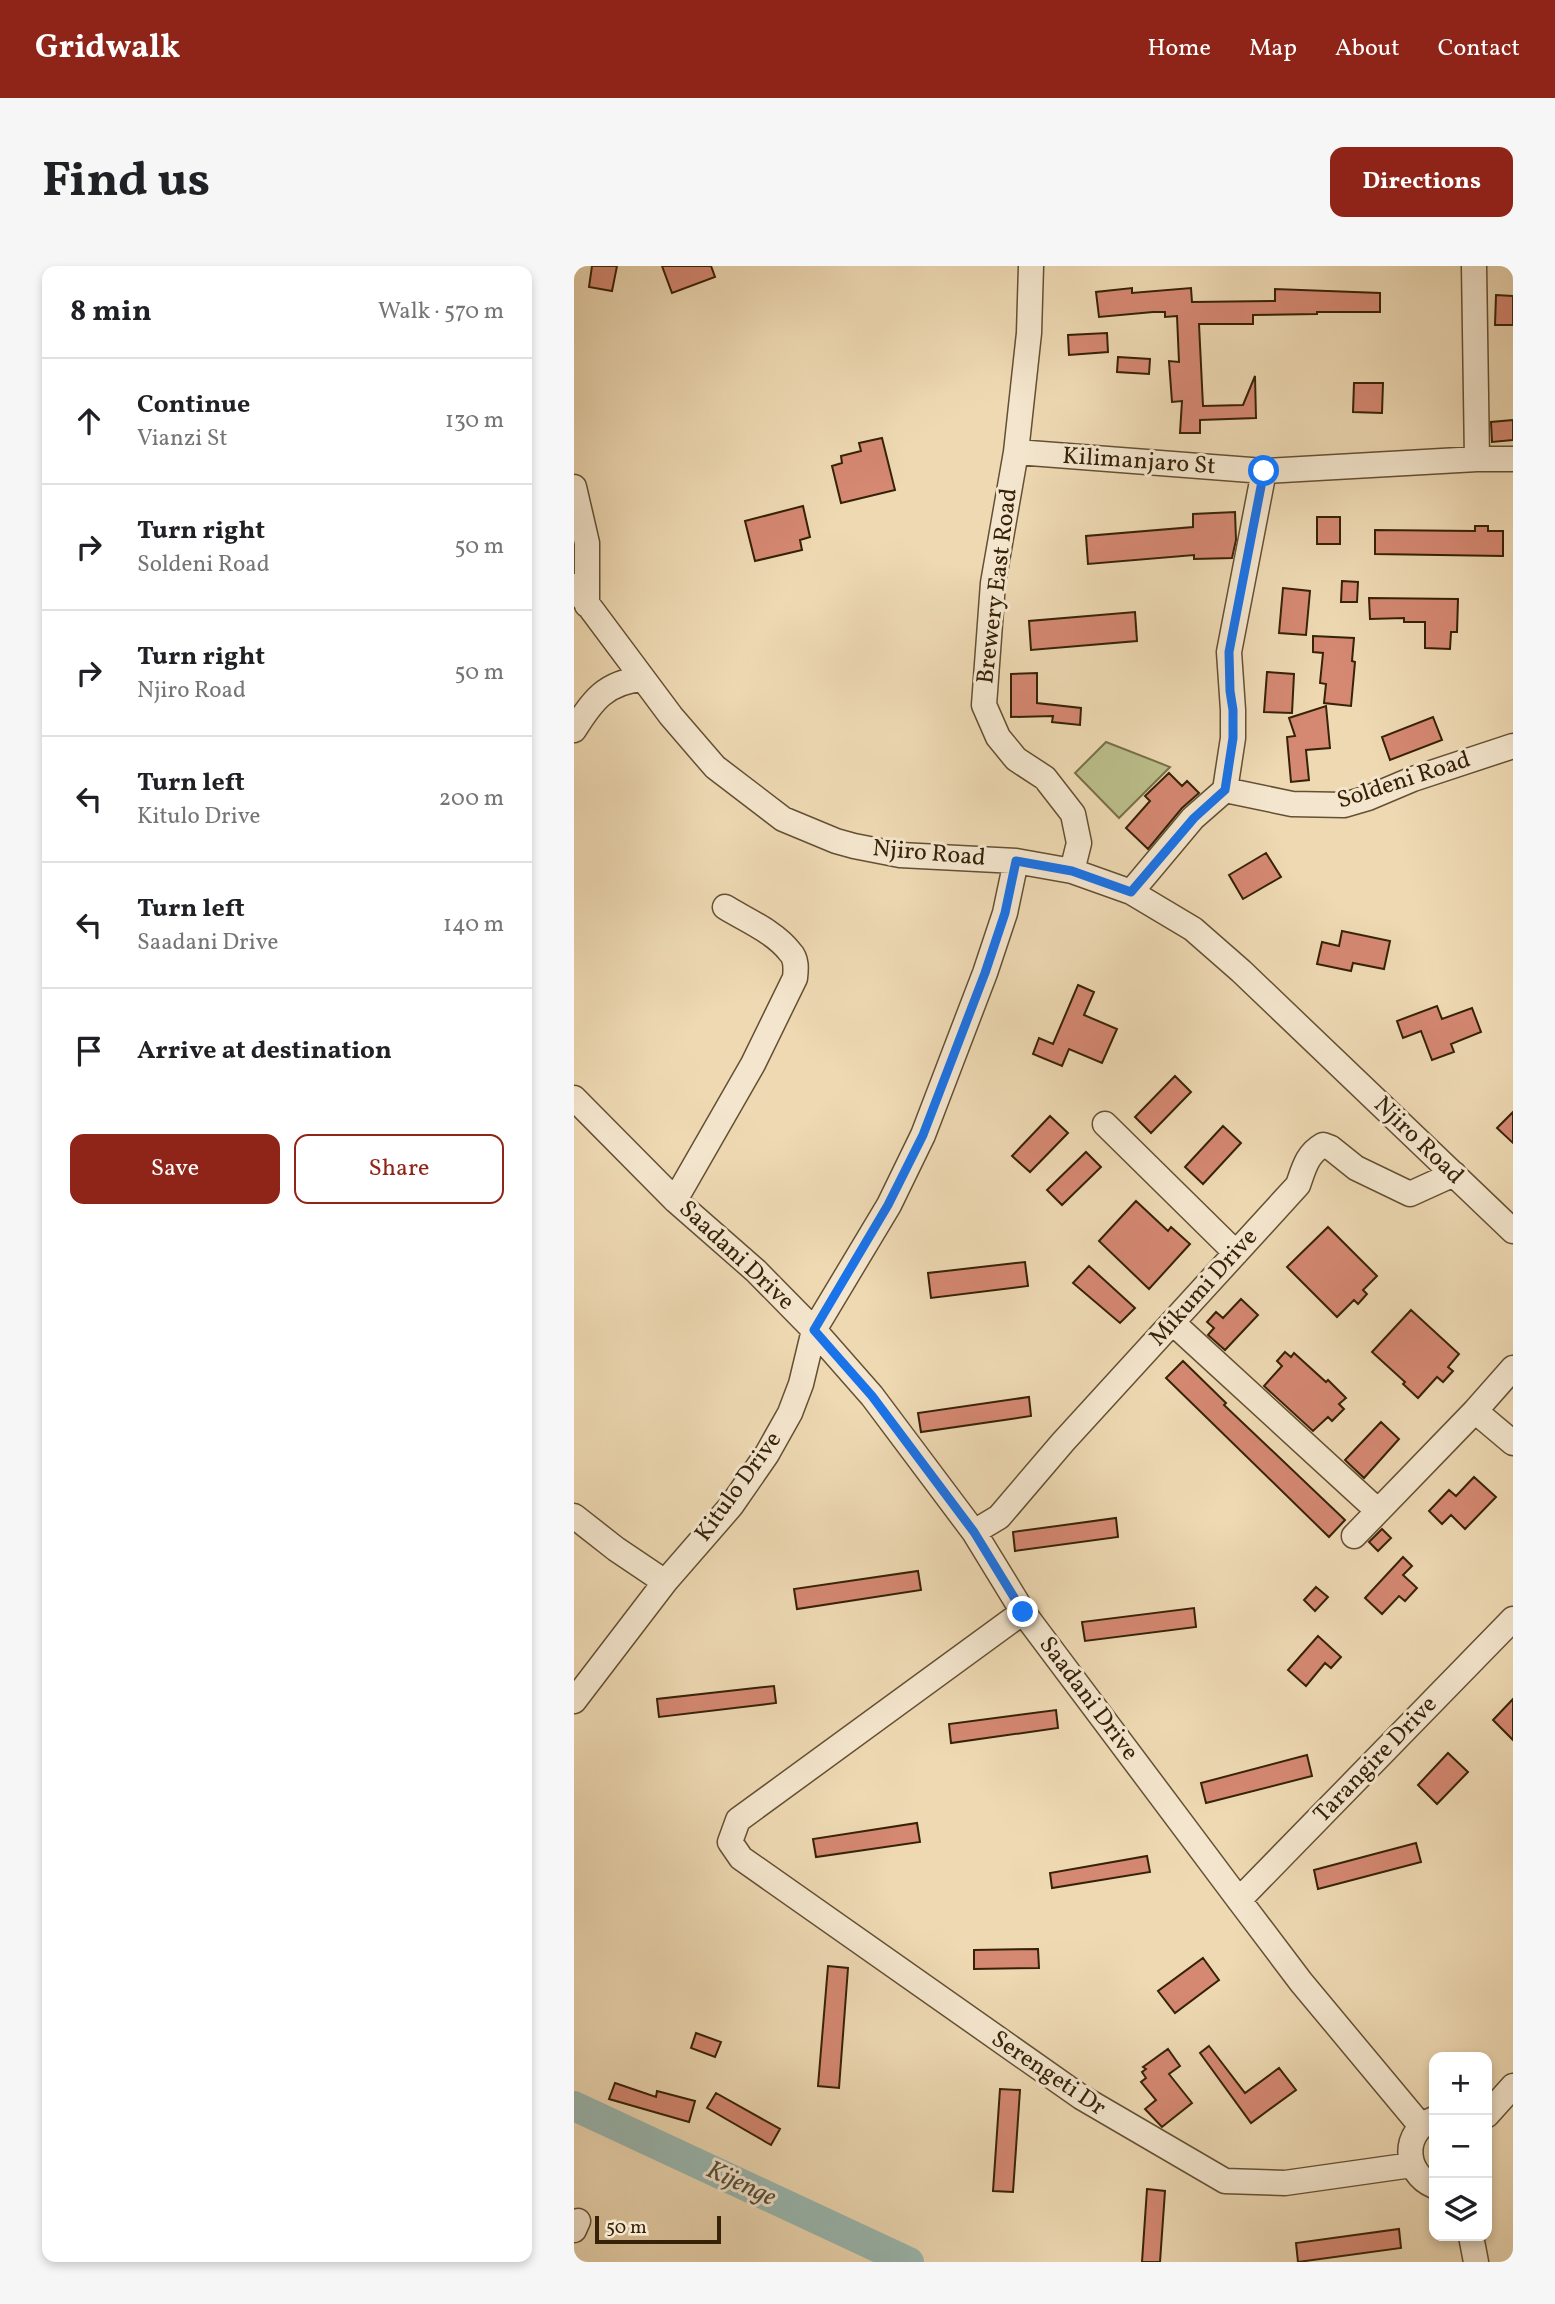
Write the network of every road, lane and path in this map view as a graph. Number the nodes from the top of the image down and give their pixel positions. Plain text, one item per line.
1 (1031, 266) edge
2 (1474, 266) edge
3 (1016, 452) junction
4 (1476, 459) junction
5 (1513, 459) edge
6 (1264, 471) junction
7 (574, 487) edge
8 (581, 596) edge
9 (642, 678) junction
10 (574, 730) edge
11 (1513, 746) edge
12 (1225, 790) junction
13 (1016, 861) junction
14 (1072, 871) junction
15 (1131, 892) junction
16 (725, 907) dead end
17 (574, 1098) edge
18 (1105, 1124) dead end
19 (1454, 1174) junction
20 (675, 1200) junction
21 (1513, 1231) edge
22 (1236, 1253) junction
23 (1173, 1323) junction
24 (814, 1330) junction
25 (1513, 1368) edge
26 (1475, 1411) junction
27 (1513, 1443) edge
28 (1378, 1511) junction
29 (574, 1516) edge
30 (974, 1532) junction
31 (1354, 1536) dead end
32 (665, 1583) junction
33 (1023, 1612) junction
34 (1513, 1619) edge
35 (574, 1701) edge
36 (1239, 1900) junction
37 (1513, 2086) edge
38 (1492, 2109) edge
39 (1427, 2123) edge
40 (1412, 2165) junction
41 (1429, 2184) edge
42 (1472, 2241) edge
43 (1476, 2262) edge

1 - 3 street, Brewery East Road
2 - 4 street
3 - 6 street, Kilimanjaro St
3 - 14 street, Brewery East Road
4 - 5 street, Kilimanjaro St
4 - 6 street, Kilimanjaro St
6 - 12 street
7 - 8 street
8 - 9 street, Njiro Road
9 - 10 street
9 - 13 street, Njiro Road
11 - 12 street, Soldeni Road
12 - 15 street
13 - 14 street, Njiro Road
13 - 24 street, Kitulo Drive
14 - 15 street, Njiro Road
15 - 19 street, Njiro Road
16 - 20 street
17 - 20 street, Saadani Drive
18 - 22 street
19 - 21 street, Njiro Road
19 - 22 street, Mikumi Drive
20 - 24 street, Saadani Drive
22 - 23 street, Mikumi Drive
23 - 28 street
23 - 30 street, Mikumi Drive
24 - 30 street, Saadani Drive
24 - 32 street, Kitulo Drive
25 - 26 street
26 - 27 street
26 - 28 street
28 - 31 street
29 - 32 street
30 - 33 street, Saadani Drive
32 - 35 street, Kitulo Drive
33 - 36 street, Saadani Drive
33 - 40 street, Serengeti Dr
34 - 36 street, Tarangire Drive
36 - 39 street, Saadani Drive
37 - 38 street
39 - 40 street
40 - 41 street
42 - 43 street

